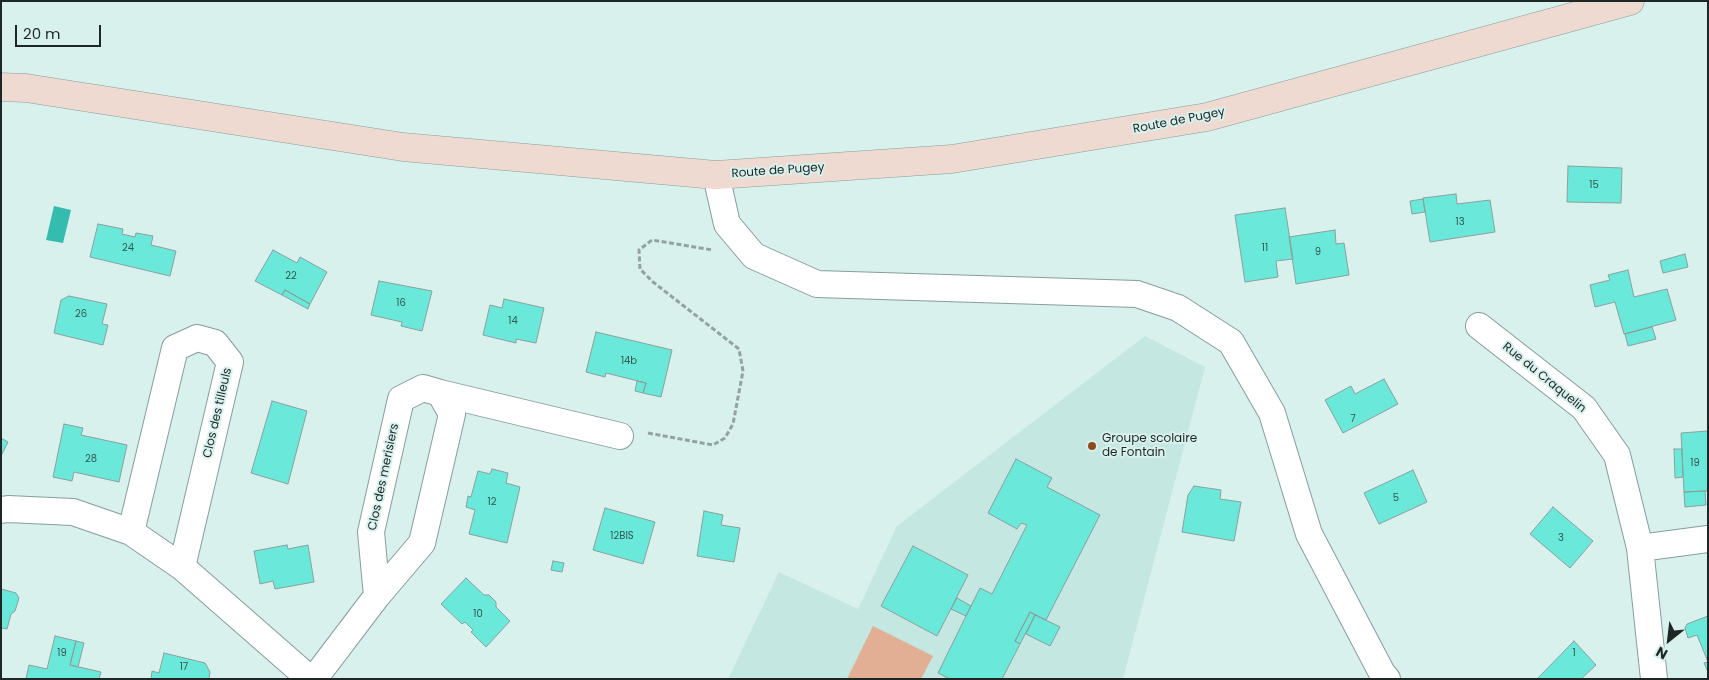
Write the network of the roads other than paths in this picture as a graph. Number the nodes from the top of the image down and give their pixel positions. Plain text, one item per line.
1 (1630, 1) edge
2 (1, 87) edge
3 (716, 175) junction
4 (1479, 326) dead end
5 (440, 393) junction
6 (620, 436) road end
7 (1, 510) edge
8 (131, 532) junction
9 (1708, 539) edge
10 (1640, 548) junction
11 (182, 567) junction
12 (377, 596) junction
13 (310, 679) edge
14 (314, 679) edge
15 (1388, 679) edge
16 (1654, 679) edge

1 - 3 main road, Route de Pugey
2 - 3 main road, Route de Pugey
3 - 15 street
4 - 10 street, Rue du Craquelin
5 - 6 street, Clos des merisiers
5 - 12 street
5 - 12 street, Clos des merisiers
7 - 8 street
8 - 11 street
8 - 11 street, Clos des tilleuls
9 - 10 street
10 - 16 street, Rue du Craquelin
11 - 13 street
12 - 14 street

